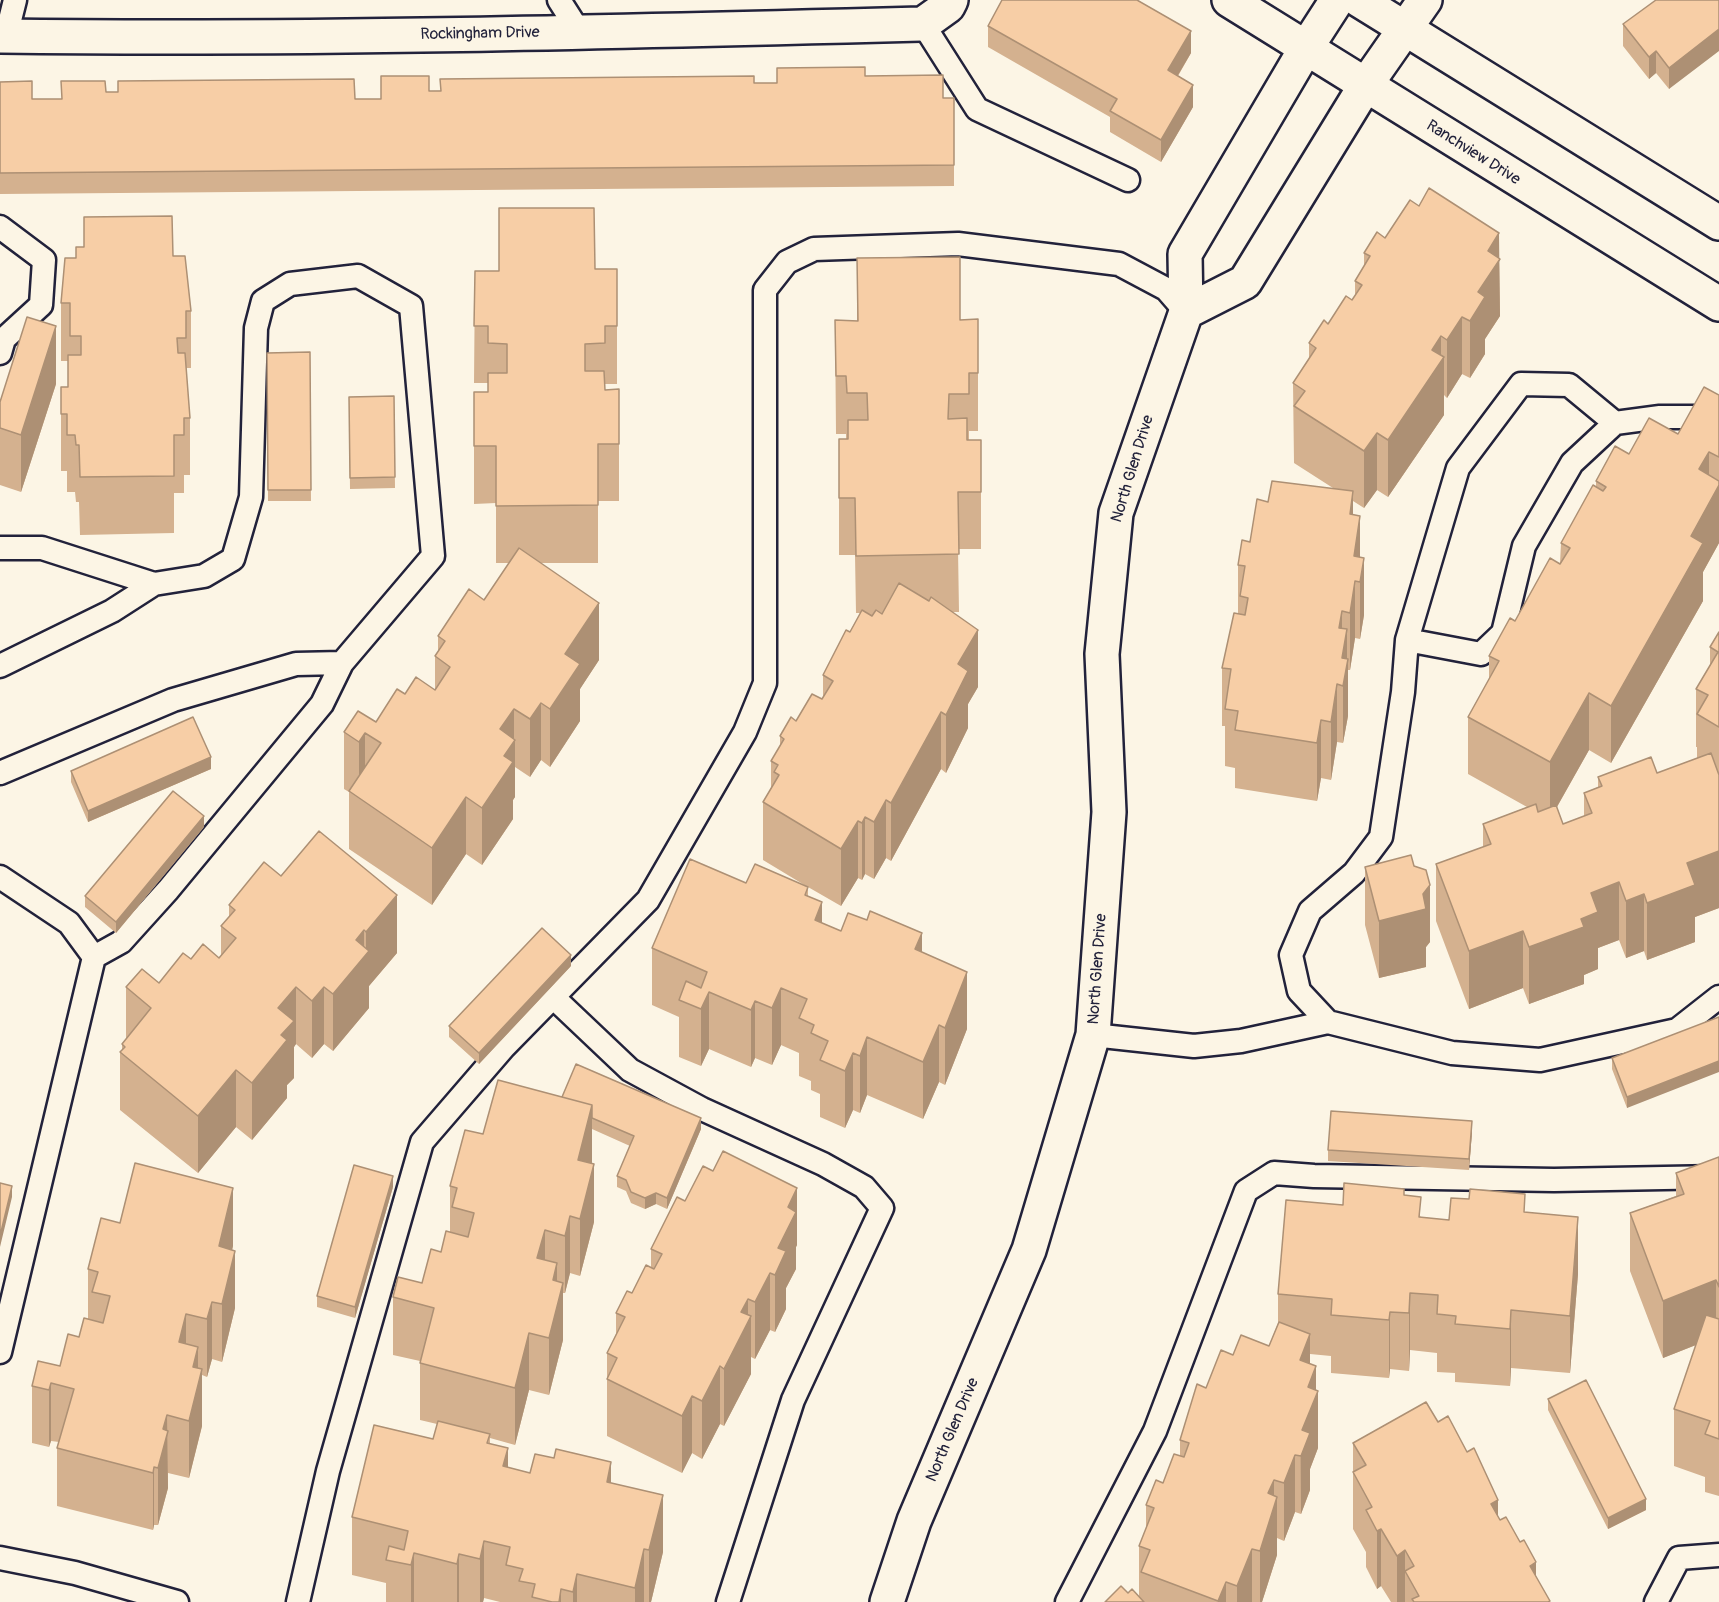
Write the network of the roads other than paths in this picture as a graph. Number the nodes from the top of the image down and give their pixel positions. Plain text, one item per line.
1 (15, 0) edge
2 (559, 0) edge
3 (951, 0) edge
4 (1229, 0) edge
5 (1337, 0) edge
6 (1359, 0) edge
7 (1425, 0) edge
8 (923, 24) junction
9 (1406, 30) junction
10 (580, 33) junction
11 (3, 36) edge
12 (1306, 48) junction
13 (1365, 86) junction
14 (1128, 180) dead end
15 (1719, 223) edge
16 (0, 227) edge
17 (1719, 304) edge
18 (1186, 312) junction
19 (0, 353) edge
20 (1615, 423) junction
21 (1719, 425) edge
22 (0, 548) edge
23 (154, 584) junction
24 (1407, 640) junction
25 (342, 663) junction
26 (0, 666) edge
27 (0, 773) edge
28 (0, 877) edge
29 (94, 957) junction
30 (553, 997) junction
31 (1719, 997) edge
32 (1328, 1022) junction
33 (1093, 1035) junction
34 (1719, 1177) edge
35 (0, 1352) edge
36 (1719, 1555) edge
37 (0, 1558) edge
38 (177, 1602) edge
39 (298, 1602) edge
40 (728, 1602) edge
41 (887, 1602) edge
42 (1067, 1602) edge
43 (1656, 1602) edge

1 - 11 lane
2 - 10 lane
3 - 8 street
4 - 12 street, Ranchview Drive
5 - 12 street, North Glen Drive
6 - 9 street
7 - 9 street
8 - 10 street, Rockingham Drive
8 - 14 lane
9 - 13 street
9 - 15 street
10 - 11 street, Rockingham Drive
12 - 13 street, Ranchview Drive
12 - 18 street, North Glen Drive
13 - 17 street, Ranchview Drive
13 - 18 street
16 - 19 lane
18 - 30 lane
18 - 33 street, North Glen Drive
20 - 21 lane
20 - 24 lane
20 - 24 lane
22 - 23 lane
23 - 25 lane
23 - 26 lane
24 - 32 lane
25 - 27 lane
25 - 29 lane
28 - 29 lane
29 - 35 lane
30 - 39 lane
30 - 40 lane
31 - 32 lane
32 - 33 lane
33 - 41 street, North Glen Drive
34 - 42 lane
36 - 43 lane
37 - 38 lane

